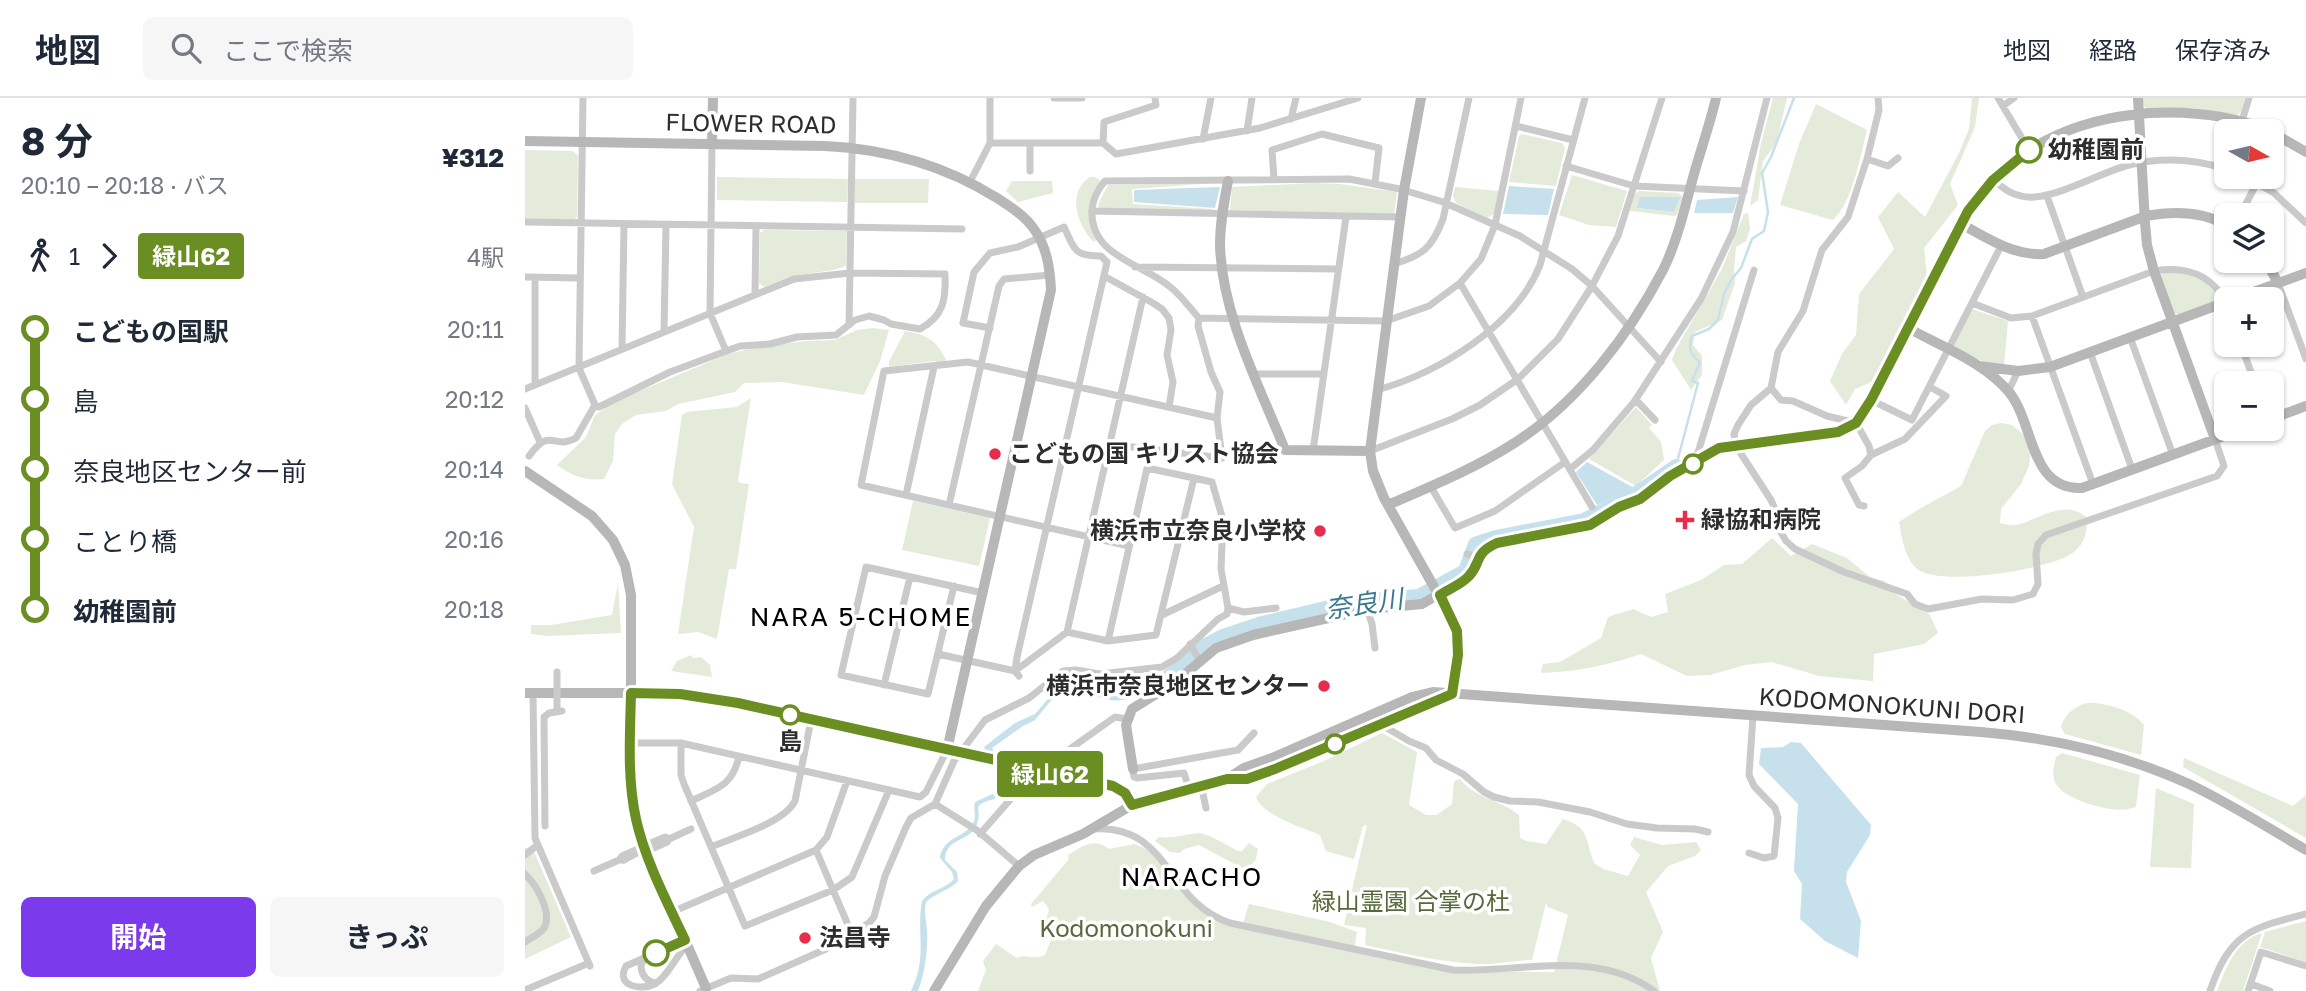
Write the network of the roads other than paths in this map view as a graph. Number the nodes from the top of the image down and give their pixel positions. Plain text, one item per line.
1 (583, 98) edge
2 (713, 98) edge
3 (853, 98) edge
4 (990, 98) edge
5 (1054, 98) edge
6 (1081, 98) edge
7 (1155, 98) edge
8 (1211, 98) edge
9 (1252, 98) edge
10 (1296, 98) edge
11 (1357, 98) edge
12 (1421, 98) edge
13 (1469, 98) edge
14 (1521, 98) edge
15 (1585, 98) edge
16 (1661, 98) edge
17 (1716, 98) edge
18 (1767, 98) edge
19 (1878, 98) edge
20 (1998, 98) edge
21 (2014, 98) edge
22 (2138, 98) edge
23 (2249, 98) edge
24 (1340, 102) edge
25 (2003, 106) junction
26 (2139, 114) junction
27 (1291, 119) junction
28 (2230, 119) edge
29 (2243, 119) edge
30 (1516, 127) junction
31 (1247, 131) junction
32 (1203, 139) junction
33 (2284, 139) edge
34 (1573, 140) junction
35 (525, 141) edge
36 (582, 142) junction
37 (990, 143) junction
38 (1030, 143) junction
39 (1103, 143) junction
40 (712, 144) junction
41 (852, 147) junction
42 (2029, 150) junction
43 (2306, 152) edge
44 (1898, 158) dead end
45 (1867, 159) junction
46 (2143, 163) junction
47 (1566, 166) junction
48 (2214, 166) edge
49 (1030, 171) dead end
50 (1274, 179) junction
51 (1993, 180) junction
52 (1228, 181) junction
53 (970, 182) junction
54 (1375, 183) junction
55 (1634, 186) junction
56 (1690, 188) junction
57 (2271, 189) edge
58 (1405, 190) junction
59 (1744, 191) junction
60 (2047, 196) junction
61 (1446, 203) junction
62 (1092, 211) junction
63 (1223, 214) junction
64 (2146, 216) junction
65 (1346, 217) junction
66 (1401, 217) junction
67 (525, 222) edge
68 (2214, 222) edge
69 (581, 223) junction
70 (1961, 223) junction
71 (2306, 223) edge
72 (624, 224) junction
73 (666, 225) junction
74 (711, 225) junction
75 (1495, 225) junction
76 (756, 226) junction
77 (851, 228) junction
78 (962, 229) dead end
79 (1039, 237) junction
80 (2001, 246) junction
81 (2066, 246) junction
82 (1543, 250) junction
83 (1394, 264) junction
84 (1134, 267) junction
85 (1222, 267) junction
86 (1338, 269) junction
87 (1754, 271) dead end
88 (2154, 271) junction
89 (850, 273) junction
90 (2273, 273) edge
91 (2306, 273) edge
92 (1051, 275) junction
93 (1104, 276) junction
94 (525, 278) edge
95 (535, 278) junction
96 (580, 278) junction
97 (2278, 283) junction
98 (1460, 284) junction
99 (1592, 286) junction
100 (2215, 287) edge
101 (2267, 287) edge
102 (755, 294) junction
103 (1143, 297) junction
104 (2083, 297) junction
105 (1972, 303) junction
106 (2214, 306) edge
107 (710, 313) junction
108 (2032, 316) junction
109 (1199, 318) junction
110 (1233, 319) junction
111 (1331, 321) junction
112 (1386, 321) junction
113 (2172, 322) junction
114 (849, 325) junction
115 (1629, 325) junction
116 (990, 328) junction
117 (1908, 328) junction
118 (1488, 330) junction
119 (664, 332) junction
120 (2130, 337) junction
121 (622, 349) junction
122 (726, 351) junction
123 (1948, 351) junction
124 (2090, 352) junction
125 (2306, 359) edge
126 (1661, 362) junction
127 (982, 365) junction
128 (1979, 366) junction
129 (934, 367) junction
130 (2050, 367) junction
131 (579, 368) junction
132 (2018, 371) junction
133 (1255, 374) junction
134 (1323, 374) junction
135 (1032, 376) junction
136 (1518, 379) junction
137 (535, 385) junction
138 (1079, 387) junction
139 (1930, 387) junction
140 (1771, 388) junction
141 (525, 389) edge
142 (1377, 390) junction
143 (2008, 392) junction
144 (1121, 396) junction
145 (1636, 400) junction
146 (1871, 400) junction
147 (595, 405) junction
148 (1169, 407) junction
149 (2306, 407) edge
150 (525, 408) edge
151 (2284, 415) edge
152 (1217, 418) junction
153 (1654, 420) dead end
154 (1542, 422) junction
155 (1856, 423) junction
156 (2214, 436) edge
157 (2214, 439) edge
158 (2216, 441) edge
159 (540, 442) junction
160 (1109, 444) junction
161 (1736, 446) junction
162 (1313, 451) junction
163 (1370, 451) junction
164 (2173, 454) junction
165 (529, 456) dead end
166 (1871, 456) junction
167 (1149, 459) junction
168 (1695, 463) junction
169 (1567, 465) junction
170 (2132, 469) junction
171 (525, 471) edge
172 (1194, 478) junction
173 (2092, 484) junction
174 (1431, 487) junction
175 (906, 495) junction
176 (949, 505) junction
177 (1388, 505) junction
178 (1864, 506) dead end
179 (1592, 508) dead end
180 (1000, 517) junction
181 (1047, 527) junction
182 (1088, 536) junction
183 (1129, 546) junction
184 (910, 577) junction
185 (954, 586) junction
186 (1223, 586) junction
187 (1437, 590) junction
188 (983, 593) junction
189 (1228, 608) junction
190 (1276, 608) dead end
191 (1367, 610) junction
192 (1162, 615) junction
193 (1067, 632) junction
194 (1108, 641) junction
195 (1372, 643) dead end
196 (1191, 646) junction
197 (938, 654) junction
198 (1197, 656) dead end
199 (967, 661) junction
200 (557, 672) dead end
201 (1017, 674) junction
202 (884, 685) junction
203 (529, 693) edge
204 (631, 693) junction
205 (1452, 694) junction
206 (1379, 712) junction
207 (1753, 716) junction
208 (1127, 719) junction
209 (811, 720) junction
210 (1383, 723) junction
211 (1254, 733) dead end
212 (630, 743) junction
213 (681, 743) junction
214 (529, 746) edge
215 (951, 751) junction
216 (740, 756) junction
217 (1133, 769) junction
218 (801, 770) junction
219 (1227, 779) junction
220 (847, 780) junction
221 (1201, 785) junction
222 (1189, 789) junction
223 (889, 790) junction
224 (529, 791) edge
225 (691, 801) junction
226 (935, 804) junction
227 (1132, 805) junction
228 (1206, 808) dead end
229 (545, 826) dead end
230 (691, 829) dead end
231 (1089, 830) junction
232 (1708, 832) dead end
233 (979, 833) junction
234 (525, 839) edge
235 (535, 844) junction
236 (525, 846) edge
237 (711, 847) junction
238 (816, 850) junction
239 (2306, 850) edge
240 (1749, 853) dead end
241 (525, 855) edge
242 (1019, 866) junction
243 (594, 871) dead end
244 (525, 874) edge
245 (729, 887) junction
246 (833, 890) junction
247 (672, 912) junction
248 (2306, 914) edge
249 (851, 932) junction
250 (525, 942) edge
251 (686, 943) junction
252 (645, 958) junction
253 (2306, 966) edge
254 (657, 984) junction
255 (722, 987) edge
256 (2250, 988) edge
257 (525, 990) edge
258 (703, 990) edge
259 (934, 991) edge
260 (1654, 991) edge
261 (2210, 991) edge
262 (2270, 991) edge

1 - 36 street
2 - 40 street
3 - 41 street
4 - 37 street
5 - 6 street
7 - 39 street
8 - 32 street
9 - 31 street
10 - 27 street
11 - 24 street
12 - 58 street
13 - 61 street
14 - 30 street
15 - 34 street
16 - 55 street
17 - 56 street
18 - 59 street
19 - 45 street
20 - 25 street
21 - 25 street
22 - 26 street
23 - 29 street
24 - 27 street
25 - 42 street
26 - 28 street
26 - 42 street
26 - 46 street
27 - 31 street
30 - 34 street
30 - 75 street
31 - 32 street
32 - 39 street
33 - 43 street
34 - 47 street
35 - 36 street, FLOWER ROAD
36 - 40 street, FLOWER ROAD
36 - 69 street
37 - 38 street
37 - 53 street
38 - 39 street
38 - 49 street
40 - 41 street, FLOWER ROAD
40 - 74 street
41 - 53 street, FLOWER ROAD
41 - 77 street
42 - 51 street
44 - 45 street
45 - 140 street
46 - 48 street
46 - 60 street
46 - 64 street
47 - 55 street
47 - 82 street
50 - 52 street
50 - 54 street
50 - 54 street
51 - 60 street
51 - 70 street
52 - 62 street
52 - 63 street
53 - 79 street, FLOWER ROAD
54 - 58 street
55 - 56 street
55 - 99 street
56 - 59 street
56 - 115 street
57 - 71 street
58 - 61 street
58 - 66 street
59 - 126 street
60 - 81 street
61 - 75 street
61 - 83 street
62 - 63 street
62 - 84 street
63 - 65 street
63 - 85 street
64 - 68 street
64 - 81 street
64 - 88 street
65 - 66 street
65 - 86 street
66 - 83 street
67 - 69 street
69 - 72 street
69 - 96 street
70 - 80 street
70 - 117 street
72 - 73 street
72 - 121 street
73 - 74 street
73 - 119 street
74 - 76 street
74 - 107 street
75 - 82 street
75 - 98 street
76 - 77 street
76 - 102 street
77 - 78 street
77 - 89 street
79 - 92 street
79 - 93 street
79 - 116 street
80 - 81 street
80 - 105 street
81 - 104 street
82 - 99 street
82 - 118 street
83 - 112 street
84 - 85 street
84 - 109 street
85 - 86 street
85 - 110 street
86 - 111 street
87 - 168 street
88 - 100 street
88 - 104 street
88 - 113 street
89 - 102 street
89 - 114 street
89 - 114 street
90 - 97 street
91 - 97 street
92 - 116 street
92 - 135 street
93 - 103 street
93 - 138 street
94 - 95 street
95 - 96 street
95 - 137 street
96 - 131 street
97 - 101 street
97 - 125 street
98 - 112 street
98 - 118 street
99 - 115 street
99 - 136 street
102 - 107 street
103 - 144 street
103 - 148 street
104 - 108 street
105 - 108 street
105 - 123 street
106 - 113 street
107 - 119 street
107 - 122 street
108 - 130 street
109 - 110 street
109 - 152 street
110 - 111 street
110 - 133 street
111 - 112 street
111 - 134 street
112 - 142 street
113 - 120 street
113 - 156 street
114 - 122 street
115 - 126 street
115 - 154 street
116 - 127 street
117 - 123 street
117 - 146 street
118 - 136 street
118 - 142 street
119 - 121 street
120 - 124 street
120 - 164 street
121 - 131 street
122 - 147 street
123 - 128 street
123 - 139 street
124 - 130 street
124 - 170 street
126 - 145 street
127 - 129 street
127 - 135 street
127 - 176 street
128 - 132 street
128 - 143 street
129 - 175 street
129 - 175 street
130 - 132 street
130 - 173 street
131 - 137 street
131 - 147 street
132 - 143 street
133 - 134 street
133 - 162 street
134 - 162 street
135 - 138 street
135 - 180 street
136 - 154 street
136 - 163 street
137 - 141 street
138 - 144 street
138 - 181 street
139 - 146 street
139 - 166 street
140 - 155 street
140 - 161 street
142 - 163 street
143 - 173 street
144 - 148 street
144 - 160 street
145 - 153 street
145 - 169 street
146 - 155 street
147 - 159 street
148 - 152 street
149 - 151 street
150 - 159 street
152 - 167 street
154 - 169 street
154 - 174 street
155 - 161 street
155 - 166 street
157 - 164 street
158 - 161 street
159 - 165 street
160 - 167 street
160 - 182 street
161 - 168 street
162 - 163 street
163 - 177 street
164 - 170 street
166 - 178 street
167 - 172 street
167 - 183 street
168 - 187 street
169 - 174 street
169 - 179 street
170 - 173 street
171 - 204 street
172 - 186 street
172 - 192 street
174 - 177 street
175 - 176 street
176 - 180 street
177 - 187 street
180 - 181 street
180 - 188 street
181 - 182 street
181 - 201 street
182 - 183 street
182 - 193 street
183 - 194 street
184 - 185 street
184 - 202 street
184 - 202 street
185 - 188 street
185 - 197 street
186 - 189 street
186 - 192 street
187 - 191 street
187 - 205 street
188 - 199 street
189 - 190 street
189 - 196 street
191 - 195 street
191 - 208 street
192 - 194 street
193 - 194 street
193 - 201 street
196 - 198 street
196 - 226 street
197 - 199 street
197 - 202 street
199 - 201 street
199 - 215 street
200 - 229 street, bridge
203 - 204 street
203 - 214 street
204 - 209 street
204 - 212 street
205 - 206 street, KODOMONOKUNI DORI
205 - 207 street, KODOMONOKUNI DORI
205 - 210 street, KODOMONOKUNI DORI
206 - 210 street
206 - 219 street, KODOMONOKUNI DORI
207 - 239 street, KODOMONOKUNI DORI
207 - 240 street
208 - 217 street
208 - 233 street
209 - 215 street
209 - 218 street
210 - 219 street, KODOMONOKUNI DORI
210 - 232 street
211 - 217 street
212 - 213 street
212 - 247 street
213 - 216 street
213 - 225 street
214 - 224 street
215 - 223 street
215 - 227 street, bridge
216 - 218 street
216 - 225 street
217 - 222 street
218 - 220 street
218 - 237 street
219 - 221 street, KODOMONOKUNI DORI
220 - 223 street
220 - 238 street
221 - 222 street, KODOMONOKUNI DORI
221 - 228 street
222 - 227 street, KODOMONOKUNI DORI
223 - 246 street
224 - 235 street
225 - 237 street
226 - 233 street
226 - 249 street
227 - 231 street, KODOMONOKUNI DORI
230 - 243 street, bridge
231 - 242 street, KODOMONOKUNI DORI
231 - 260 street
233 - 242 street
234 - 235 street
235 - 236 street
235 - 241 street
235 - 257 street
237 - 245 street
238 - 245 street
238 - 246 street
242 - 259 street, KODOMONOKUNI DORI
244 - 250 street
245 - 246 street
245 - 247 street
246 - 249 street
247 - 251 street
248 - 261 street
249 - 255 street
251 - 252 street
251 - 254 street
251 - 258 street
252 - 254 street
252 - 254 street
253 - 256 street
255 - 258 street
256 - 262 street

